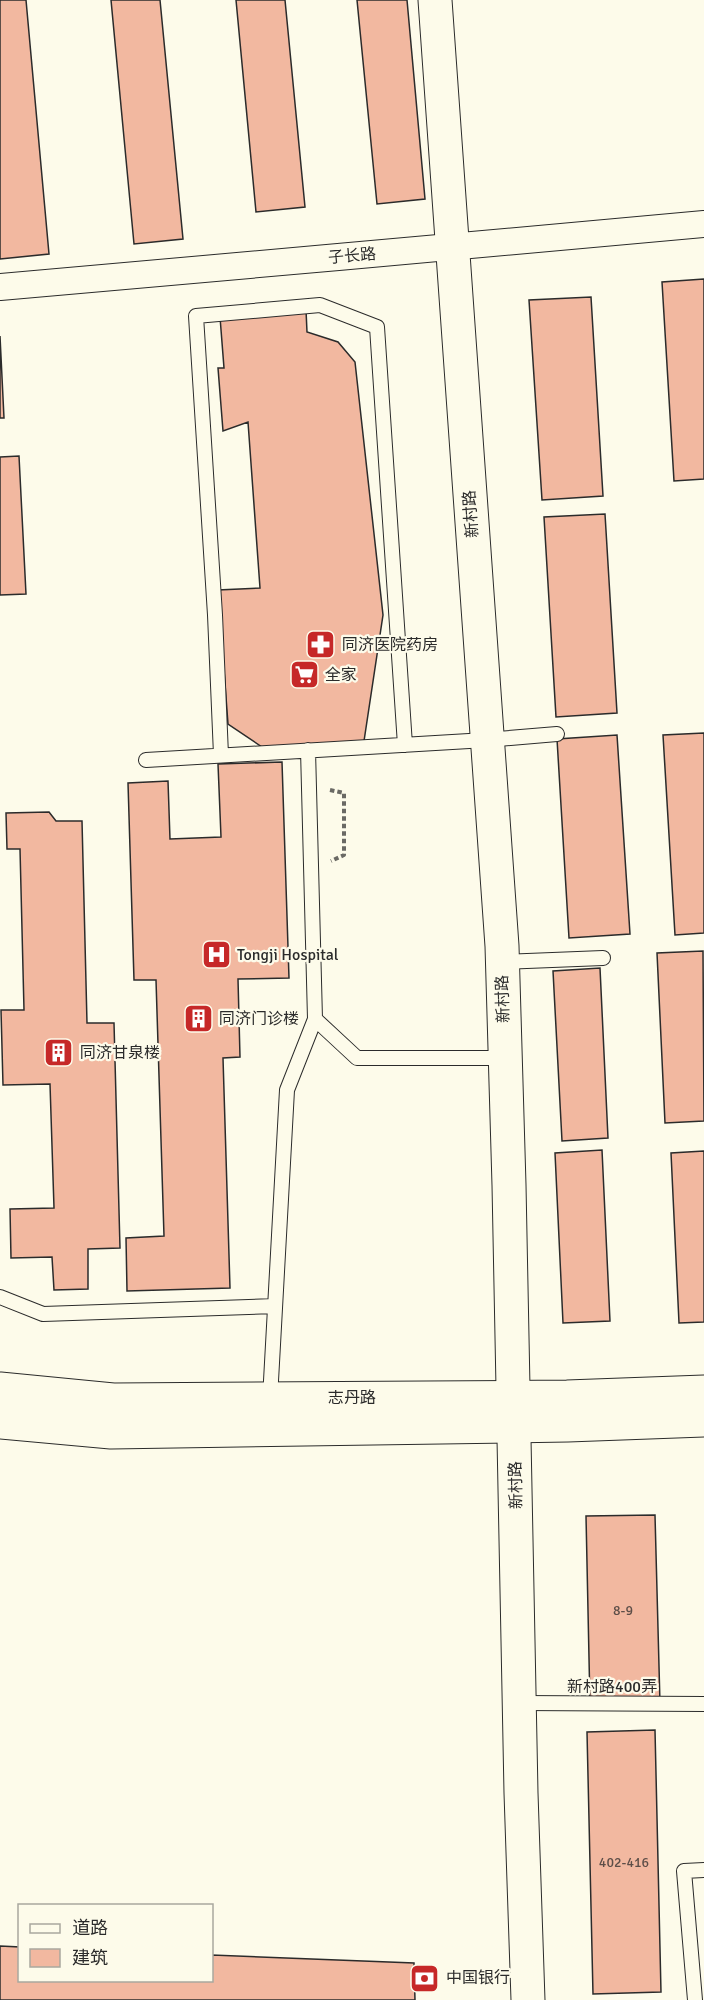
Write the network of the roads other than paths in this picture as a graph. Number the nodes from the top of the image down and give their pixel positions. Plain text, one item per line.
1 (435, 0) edge
2 (704, 224) edge
3 (453, 247) junction
4 (0, 287) edge
5 (557, 734) dead end
6 (486, 740) junction
7 (405, 744) junction
8 (308, 750) junction
9 (221, 755) junction
10 (146, 760) dead end
11 (603, 958) dead end
12 (502, 962) junction
13 (315, 1019) junction
14 (505, 1058) junction
15 (0, 1297) edge
16 (275, 1306) junction
17 (0, 1389) edge
18 (704, 1392) edge
19 (270, 1399) junction
20 (515, 1411) junction
21 (704, 1420) edge
22 (0, 1422) edge
23 (520, 1703) junction
24 (704, 1704) edge
25 (704, 1870) edge
26 (528, 2000) edge
27 (695, 2000) edge

1 - 3 main road, 新村路
2 - 3 street, 子长路
3 - 4 street, 子长路
3 - 6 main road, 新村路
5 - 6 lane
6 - 7 lane
6 - 12 main road, 新村路
7 - 8 lane
7 - 9 lane
8 - 9 lane
8 - 13 lane
9 - 10 lane
11 - 12 lane
12 - 14 main road, 新村路
13 - 14 lane
13 - 16 lane
14 - 20 main road, 新村路
15 - 16 lane
16 - 19 lane
17 - 19 main road, 志丹路
18 - 20 main road, 志丹路
19 - 20 main road, 志丹路
20 - 21 main road, 志丹路
20 - 22 main road, 志丹路
20 - 23 main road, 新村路
23 - 24 lane, 新村路400弄
23 - 26 main road, 新村路
25 - 27 lane

